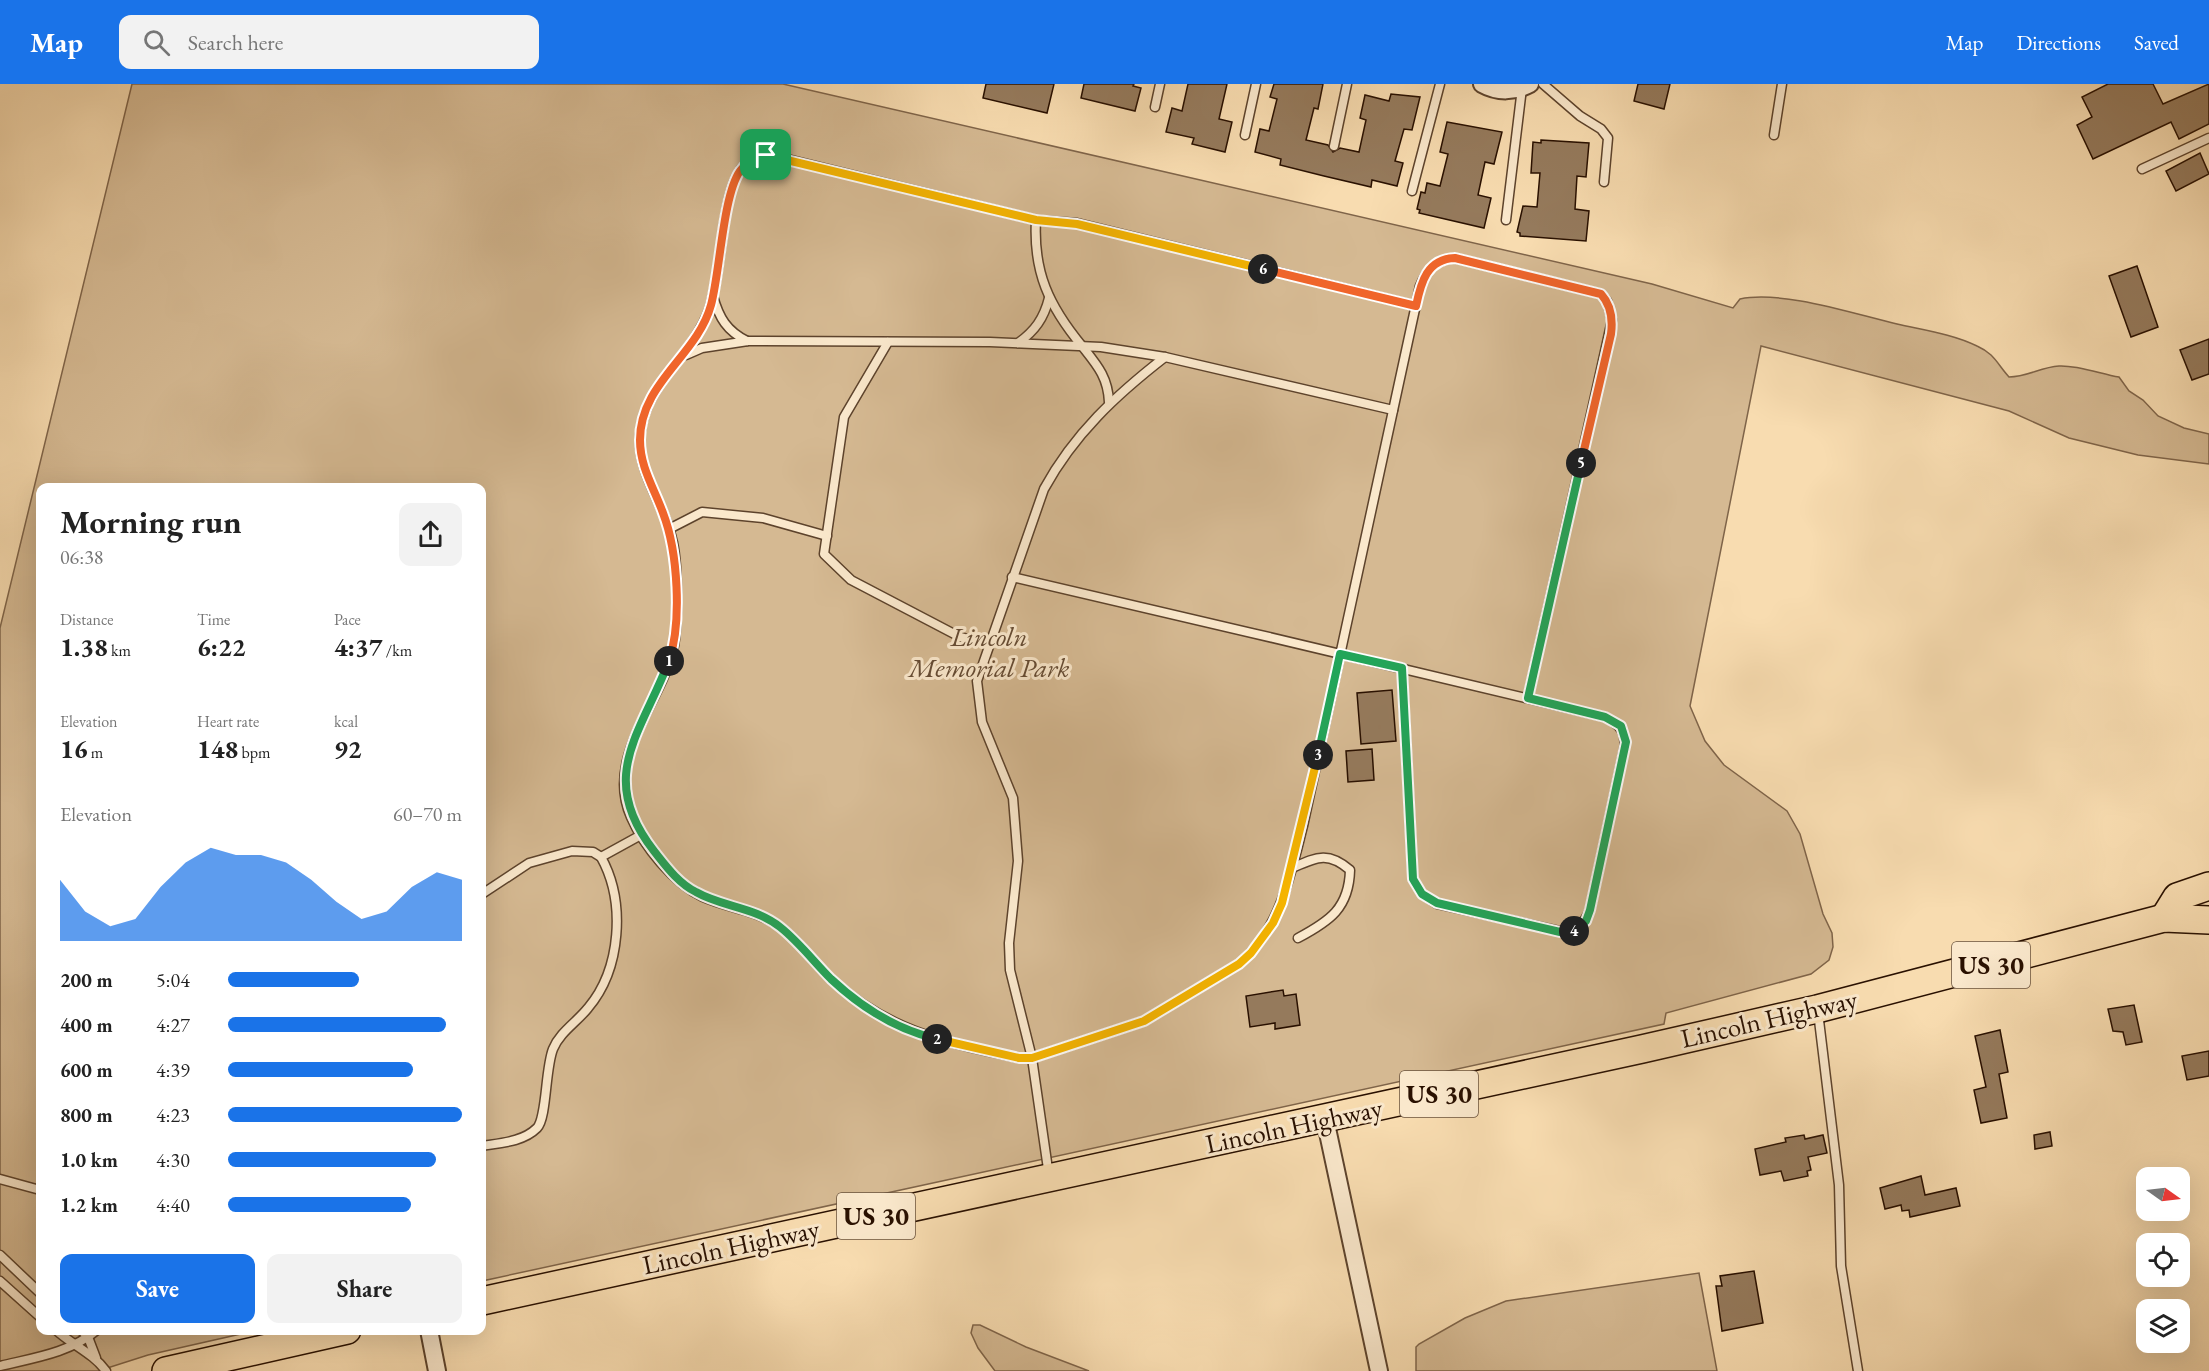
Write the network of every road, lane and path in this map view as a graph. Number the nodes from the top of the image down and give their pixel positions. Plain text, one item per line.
1 (1160, 84) edge
2 (1256, 84) edge
3 (1347, 84) edge
4 (1440, 84) edge
5 (1482, 84) edge
6 (1543, 84) edge
7 (1782, 84) edge
8 (1526, 86) edge
9 (1155, 107) dead end
10 (1245, 135) dead end
11 (1774, 135) dead end
12 (2209, 138) edge
13 (1334, 146) dead end
14 (2142, 170) dead end
15 (1604, 182) dead end
16 (1412, 190) dead end
17 (1036, 220) junction
18 (1506, 220) dead end
19 (713, 296) junction
20 (1049, 298) junction
21 (1416, 306) junction
22 (748, 341) junction
23 (888, 342) junction
24 (1018, 343) junction
25 (1082, 346) junction
26 (683, 356) junction
27 (1165, 357) junction
28 (1109, 402) junction
29 (1393, 410) junction
30 (669, 529) junction
31 (827, 536) junction
32 (1012, 577) junction
33 (988, 644) junction
34 (1340, 654) junction
35 (1402, 668) junction
36 (1528, 698) junction
37 (641, 835) junction
38 (601, 857) junction
39 (1292, 868) junction
40 (2209, 886) edge
41 (486, 891) edge
42 (2164, 918) junction
43 (2209, 921) edge
44 (1298, 938) dead end
45 (1817, 1009) junction
46 (1032, 1058) junction
47 (1325, 1119) junction
48 (486, 1145) edge
49 (0, 1179) edge
50 (1049, 1179) junction
51 (36, 1189) edge
52 (0, 1255) edge
53 (0, 1281) edge
54 (36, 1289) edge
55 (486, 1300) edge
56 (36, 1313) edge
57 (61, 1335) edge
58 (83, 1335) edge
59 (84, 1335) edge
60 (325, 1335) edge
61 (430, 1335) edge
62 (72, 1345) junction
63 (96, 1358) junction
64 (0, 1366) edge
65 (106, 1371) edge
66 (166, 1371) edge
67 (437, 1371) edge
68 (1378, 1371) edge
69 (1858, 1371) edge

1 - 9 lane
2 - 10 lane
3 - 13 lane
4 - 16 lane
5 - 8 street
6 - 15 lane
7 - 11 lane
8 - 18 lane
12 - 14 lane
17 - 19 lane
17 - 20 lane
17 - 21 lane
19 - 22 lane
19 - 26 lane
20 - 24 lane
20 - 25 lane
21 - 29 lane
21 - 36 lane
22 - 23 lane
22 - 26 lane
23 - 24 lane
23 - 31 lane
24 - 25 lane
25 - 27 lane
25 - 28 lane
26 - 30 lane
27 - 28 lane
27 - 29 lane
28 - 32 lane
29 - 34 lane
30 - 31 lane
30 - 37 lane
31 - 33 lane
32 - 33 lane
32 - 34 lane
33 - 46 lane
34 - 35 lane
34 - 39 lane
35 - 36 lane
35 - 36 lane
37 - 38 lane
37 - 46 lane
38 - 41 lane
38 - 48 lane
39 - 44 lane
39 - 46 lane
40 - 42 main road
42 - 43 main road, Lincoln Highway / US 30
42 - 45 main road, Lincoln Highway / US 30
45 - 47 main road, Lincoln Highway / US 30
45 - 69 lane
46 - 50 lane
47 - 50 main road, Lincoln Highway / US 30
47 - 68 street
49 - 51 lane
50 - 55 main road, Lincoln Highway / US 30
52 - 54 lane
53 - 56 lane
57 - 62 lane
58 - 62 lane
59 - 63 lane
60 - 66 main road
61 - 67 street
62 - 63 lane
62 - 64 lane
63 - 65 lane

